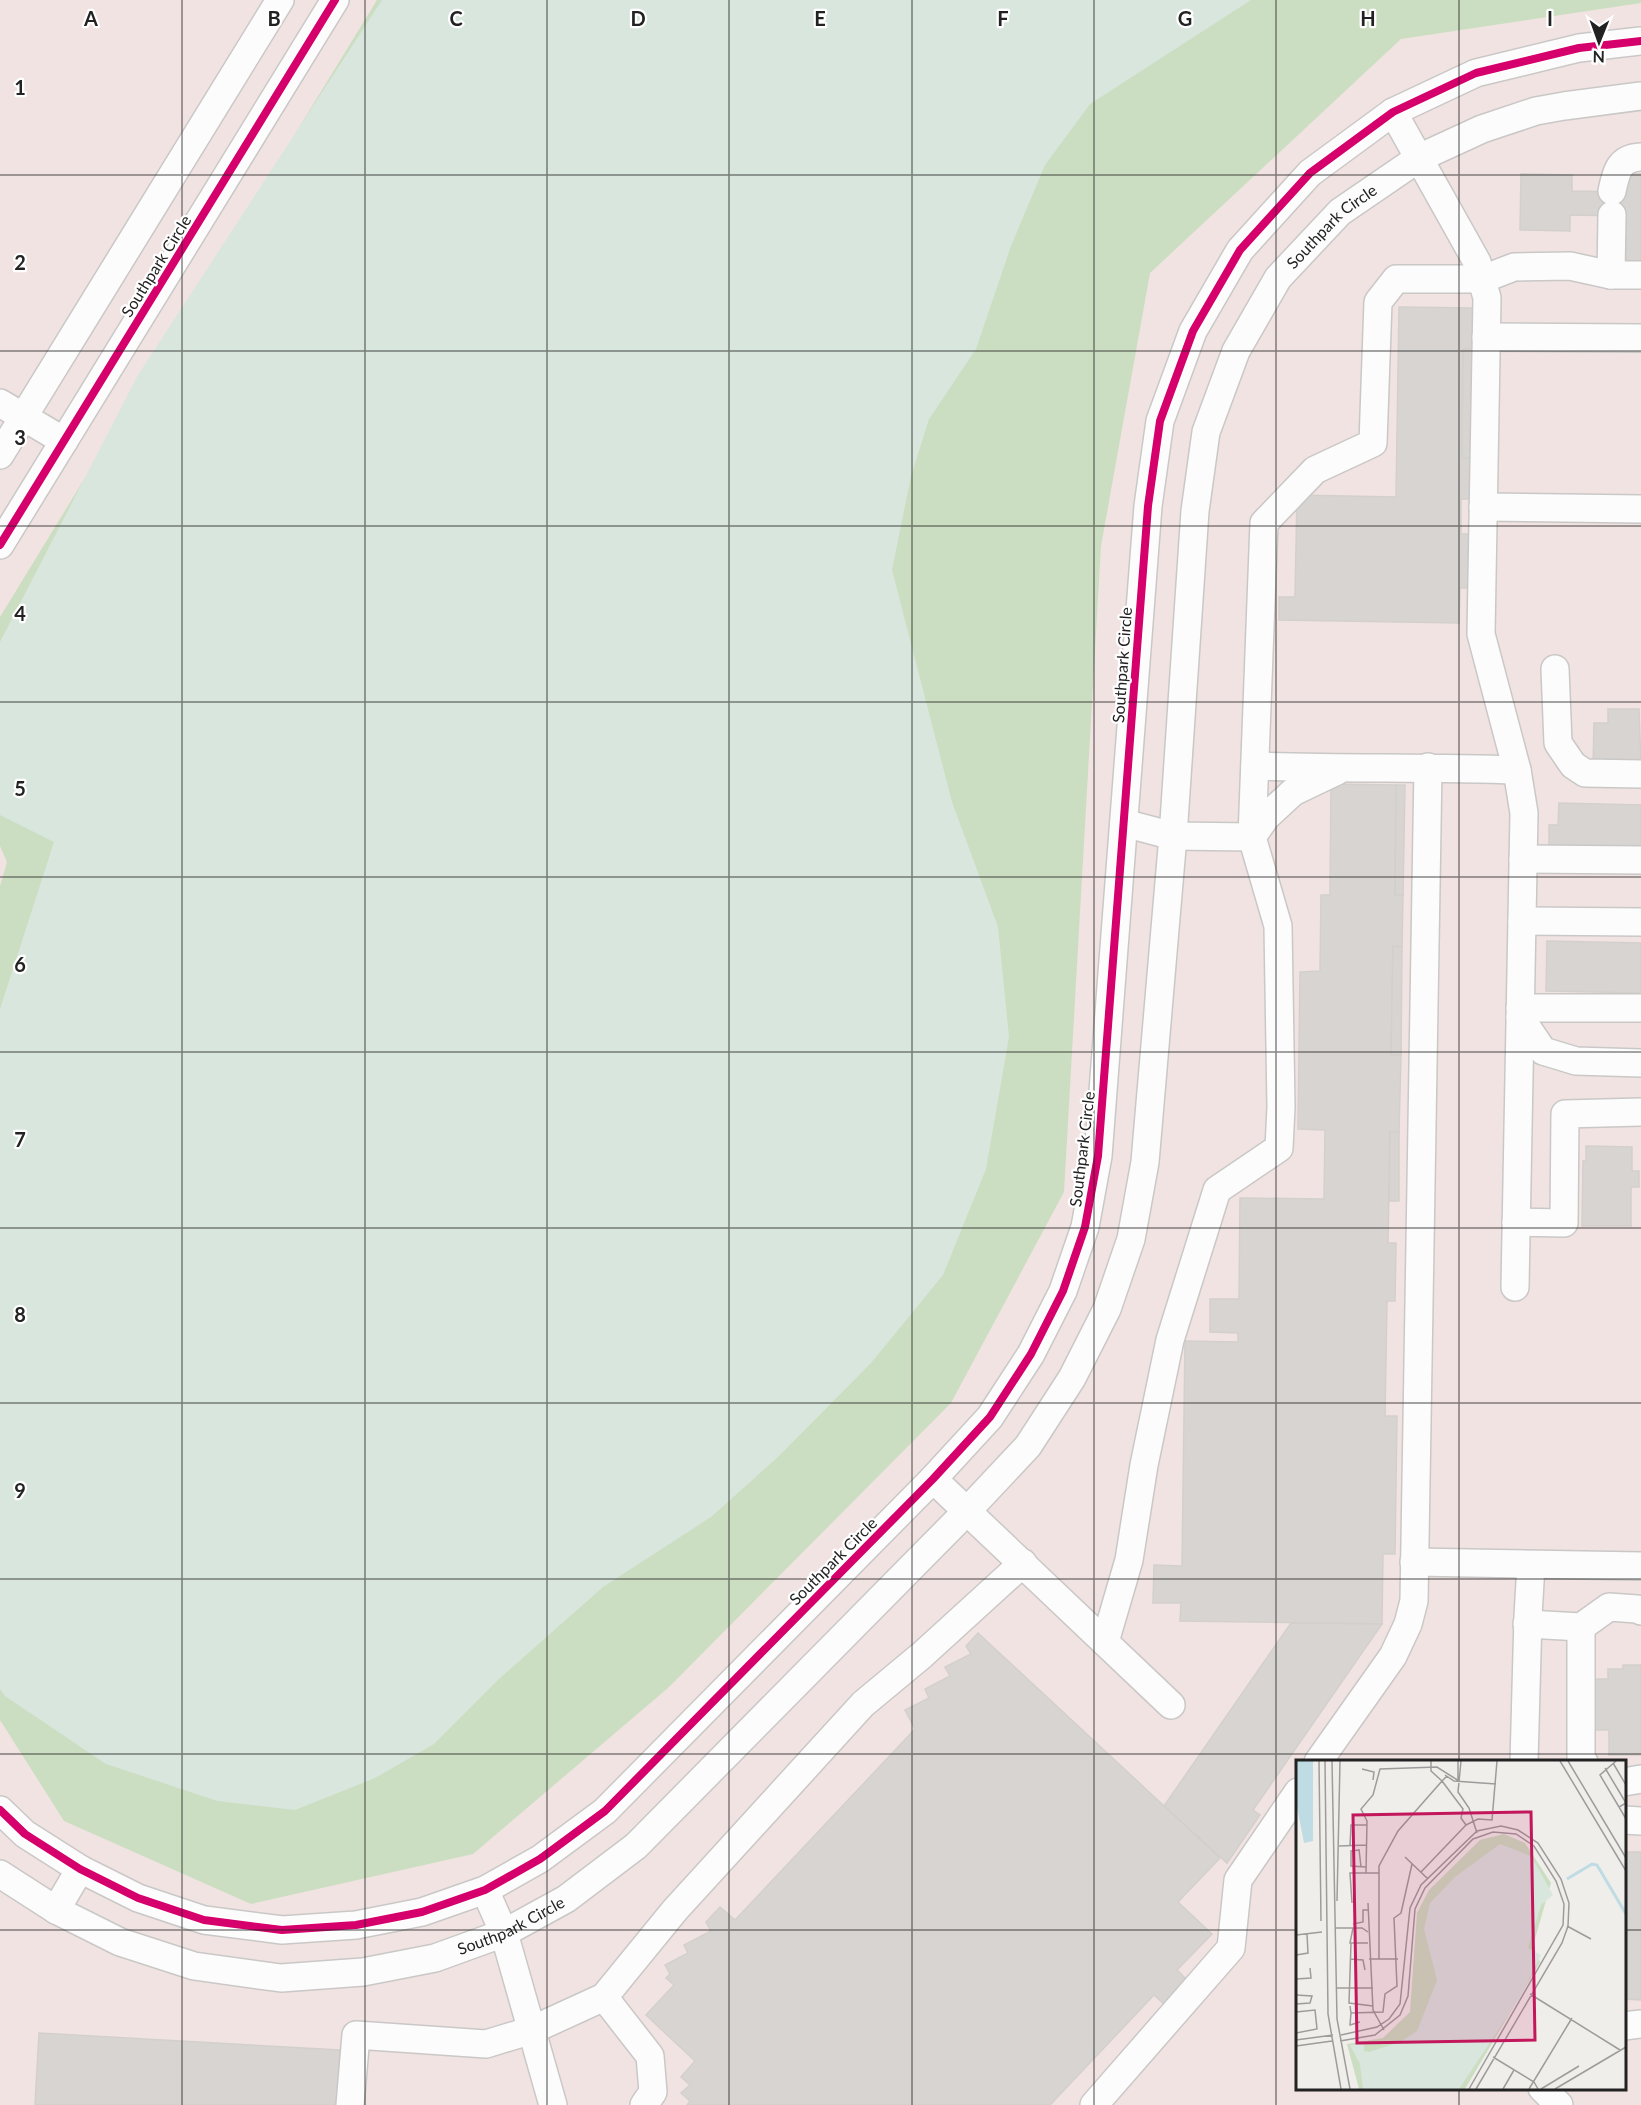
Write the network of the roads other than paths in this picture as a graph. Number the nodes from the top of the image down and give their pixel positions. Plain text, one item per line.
1 (279, 0) edge
2 (335, 0) edge
3 (1641, 40) edge
4 (1641, 96) edge
5 (1393, 112) junction
6 (1641, 157) edge
7 (1419, 158) junction
8 (1611, 275) junction
9 (1641, 275) edge
10 (1483, 279) junction
11 (1486, 337) junction
12 (1641, 338) edge
13 (0, 403) edge
14 (24, 417) junction
15 (64, 441) junction
16 (0, 455) edge
17 (1483, 507) junction
18 (1641, 509) edge
19 (0, 545) edge
20 (1556, 669) dead end
21 (1255, 766) junction
22 (1428, 767) junction
23 (1341, 769) junction
24 (1517, 770) junction
25 (1641, 774) edge
26 (1124, 823) junction
27 (1173, 836) junction
28 (1252, 837) junction
29 (1523, 859) junction
30 (1641, 860) edge
31 (1522, 921) junction
32 (1641, 922) edge
33 (1641, 1008) edge
34 (1520, 1013) junction
35 (1641, 1062) edge
36 (1641, 1112) edge
37 (1516, 1222) junction
38 (1515, 1287) dead end
39 (933, 1479) junction
40 (967, 1511) junction
41 (1414, 1562) junction
42 (1023, 1563) junction
43 (1531, 1565) junction
44 (1641, 1566) edge
45 (1641, 1611) edge
46 (1527, 1624) junction
47 (1581, 1627) junction
48 (1105, 1642) junction
49 (1171, 1706) dead end
50 (1319, 1760) edge
51 (1524, 1760) edge
52 (1583, 1760) edge
53 (1641, 1779) edge
54 (1626, 1782) edge
55 (1296, 1795) edge
56 (0, 1810) edge
57 (1626, 1820) edge
58 (1641, 1821) edge
59 (80, 1869) junction
60 (0, 1874) edge
61 (484, 1890) junction
62 (56, 1910) junction
63 (504, 1933) junction
64 (604, 1997) junction
65 (1641, 2024) edge
66 (1626, 2025) edge
67 (532, 2030) junction
68 (1544, 2090) edge
69 (350, 2105) edge
70 (553, 2105) edge
71 (644, 2105) edge
72 (1094, 2105) edge
73 (1559, 2105) edge

1 - 14 street, Southpark Circle
2 - 15 street, Southpark Circle
3 - 5 street, Southpark Circle
4 - 7 street, Southpark Circle
5 - 7 street
5 - 26 street, Southpark Circle
6 - 8 street
7 - 10 street
7 - 27 street, Southpark Circle
8 - 9 street
8 - 10 street
10 - 11 street
10 - 21 street
11 - 12 street
11 - 17 street
13 - 14 street
14 - 15 street
14 - 16 street, Southpark Circle
15 - 19 street, Southpark Circle
17 - 18 street
17 - 24 street
20 - 25 street
21 - 23 street
21 - 28 street
22 - 23 street
22 - 24 street
22 - 41 street
23 - 28 street
24 - 29 street
26 - 27 street
26 - 39 street, Southpark Circle
27 - 28 street
27 - 40 street, Southpark Circle
28 - 48 street
29 - 30 street
29 - 31 street
31 - 32 street
31 - 34 street
33 - 34 street
34 - 35 street
34 - 37 street
36 - 37 street
37 - 38 street
39 - 40 street
39 - 61 street, Southpark Circle
40 - 42 street
40 - 63 street, Southpark Circle
41 - 43 street
41 - 50 street
42 - 48 street
42 - 64 street
43 - 44 street
43 - 46 street
45 - 47 street
46 - 47 street
46 - 51 street
47 - 52 street
48 - 49 street
53 - 54 street
55 - 72 street
56 - 59 street, Southpark Circle
57 - 58 street
59 - 61 street, Southpark Circle
59 - 62 street
60 - 62 street, Southpark Circle
61 - 63 street
62 - 63 street, Southpark Circle
63 - 67 street
64 - 67 street
64 - 71 street
65 - 66 street
67 - 69 street
67 - 70 street
68 - 73 street

